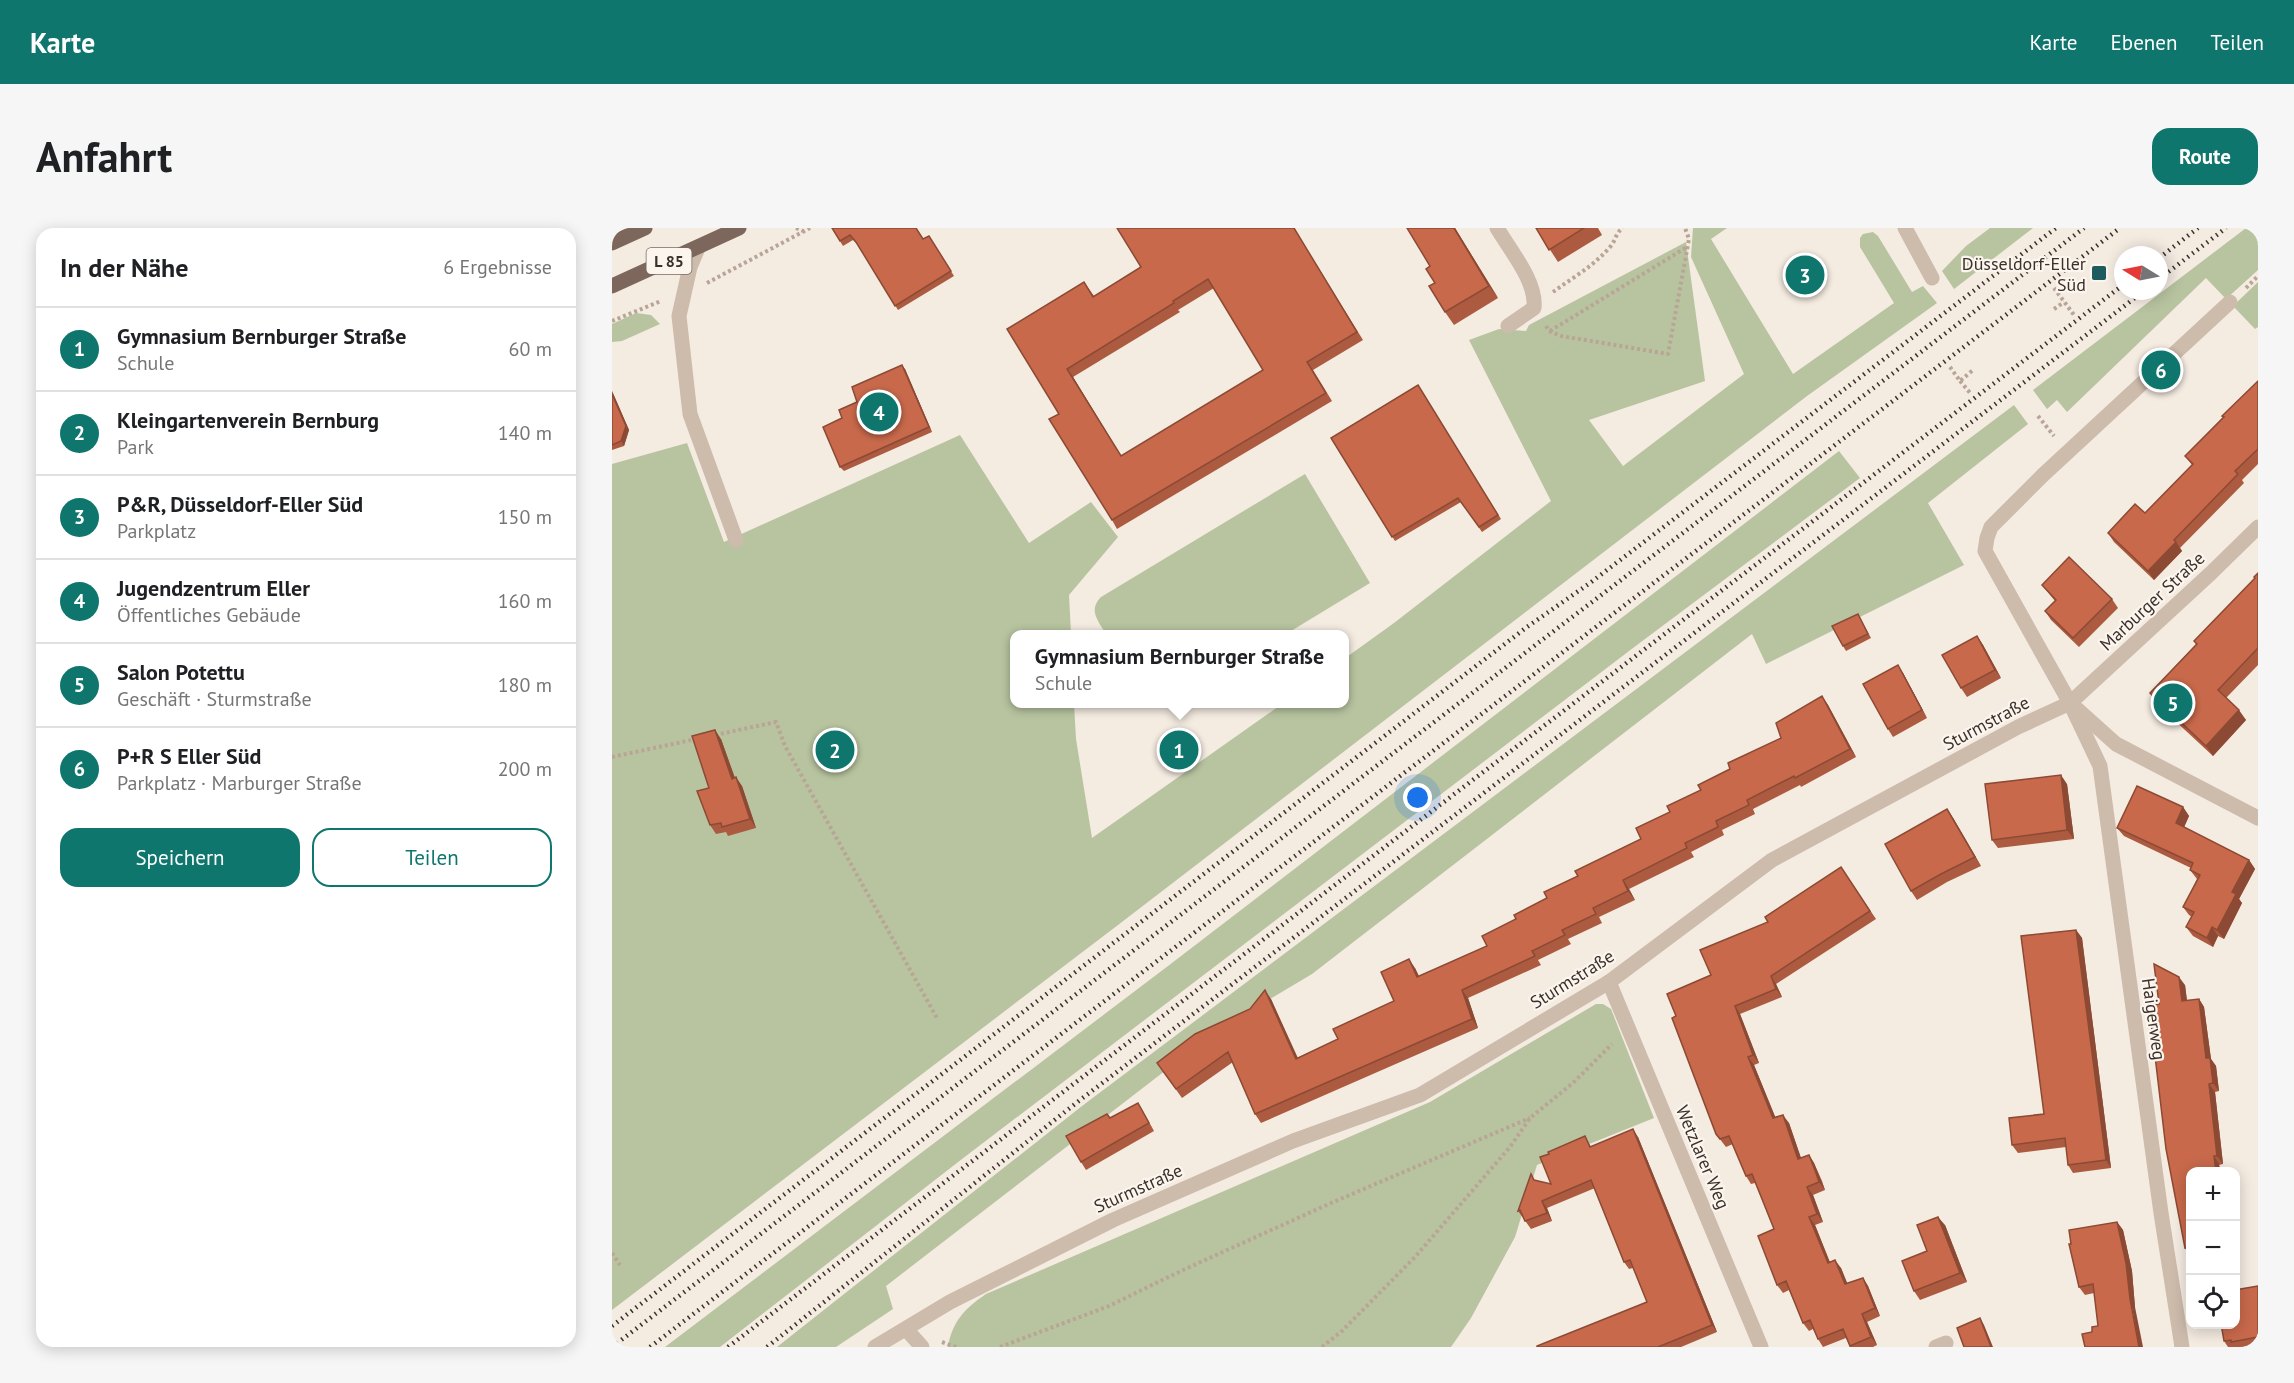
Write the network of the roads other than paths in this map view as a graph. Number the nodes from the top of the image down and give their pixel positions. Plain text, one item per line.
1 (645, 228) edge
2 (1497, 228) edge
3 (1905, 228) edge
4 (730, 230) edge
5 (612, 243) edge
6 (698, 248) junction
7 (1932, 278) dead end
8 (612, 286) edge
9 (2230, 302) dead end
10 (1508, 326) dead end
11 (2258, 527) edge
12 (736, 540) dead end
13 (2070, 703) junction
14 (2258, 818) edge
15 (1609, 982) junction
16 (906, 1329) junction
17 (875, 1347) edge
18 (922, 1347) edge
19 (1761, 1347) edge
20 (2182, 1347) edge

1 - 5 main road, L 85
2 - 10 street
3 - 7 street
4 - 6 main road, L 85
6 - 8 main road, L 85
6 - 12 street
9 - 13 street
11 - 13 street, Marburger Straße
13 - 14 street
13 - 15 street, Sturmstraße
13 - 20 street, Haigerweg
15 - 16 street, Sturmstraße
15 - 19 street, Wetzlarer Weg
16 - 17 street, Sturmstraße
16 - 18 street

